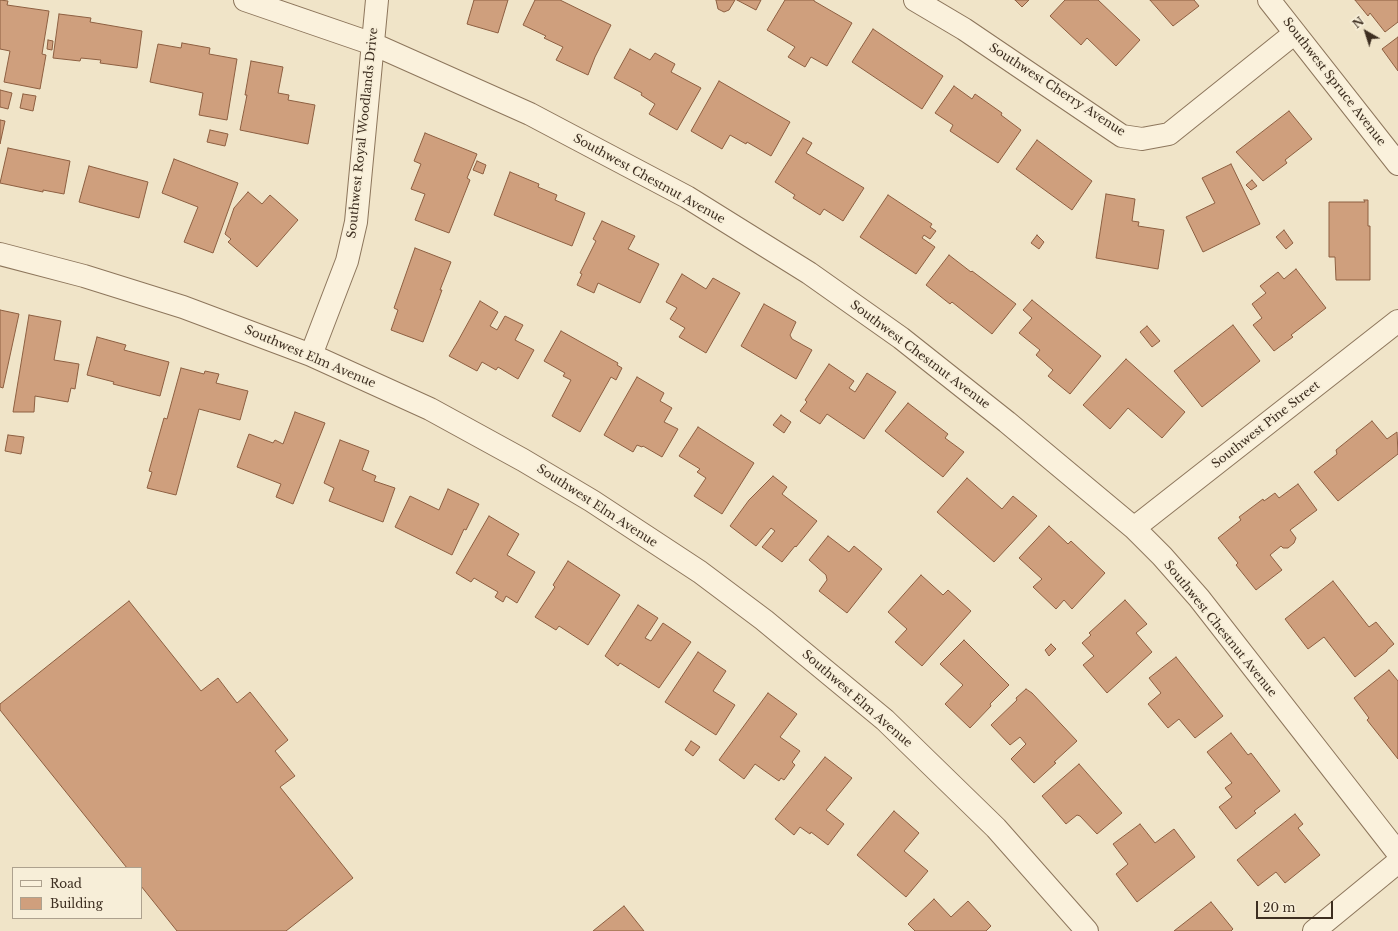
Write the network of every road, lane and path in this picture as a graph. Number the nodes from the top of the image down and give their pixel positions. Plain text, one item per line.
1 (245, 0) edge
2 (377, 0) edge
3 (915, 0) edge
4 (1269, 0) edge
5 (1295, 33) junction
6 (373, 44) junction
7 (1398, 164) edge
8 (0, 254) edge
9 (1398, 321) edge
10 (311, 354) junction
11 (1134, 528) junction
12 (1398, 853) edge
13 (1398, 862) edge
14 (1086, 931) edge
15 (1314, 931) edge

1 - 6 street, Southwest Chestnut Avenue
2 - 6 street, Southwest Royal Woodlands Drive
3 - 5 street, Southwest Cherry Avenue
4 - 5 street, Southwest Spruce Avenue
5 - 7 street, Southwest Spruce Avenue
6 - 10 street, Southwest Royal Woodlands Drive
6 - 11 street, Southwest Chestnut Avenue
8 - 10 street, Southwest Elm Avenue
9 - 11 street, Southwest Pine Street
10 - 14 street, Southwest Elm Avenue
11 - 12 street, Southwest Chestnut Avenue
13 - 15 street

